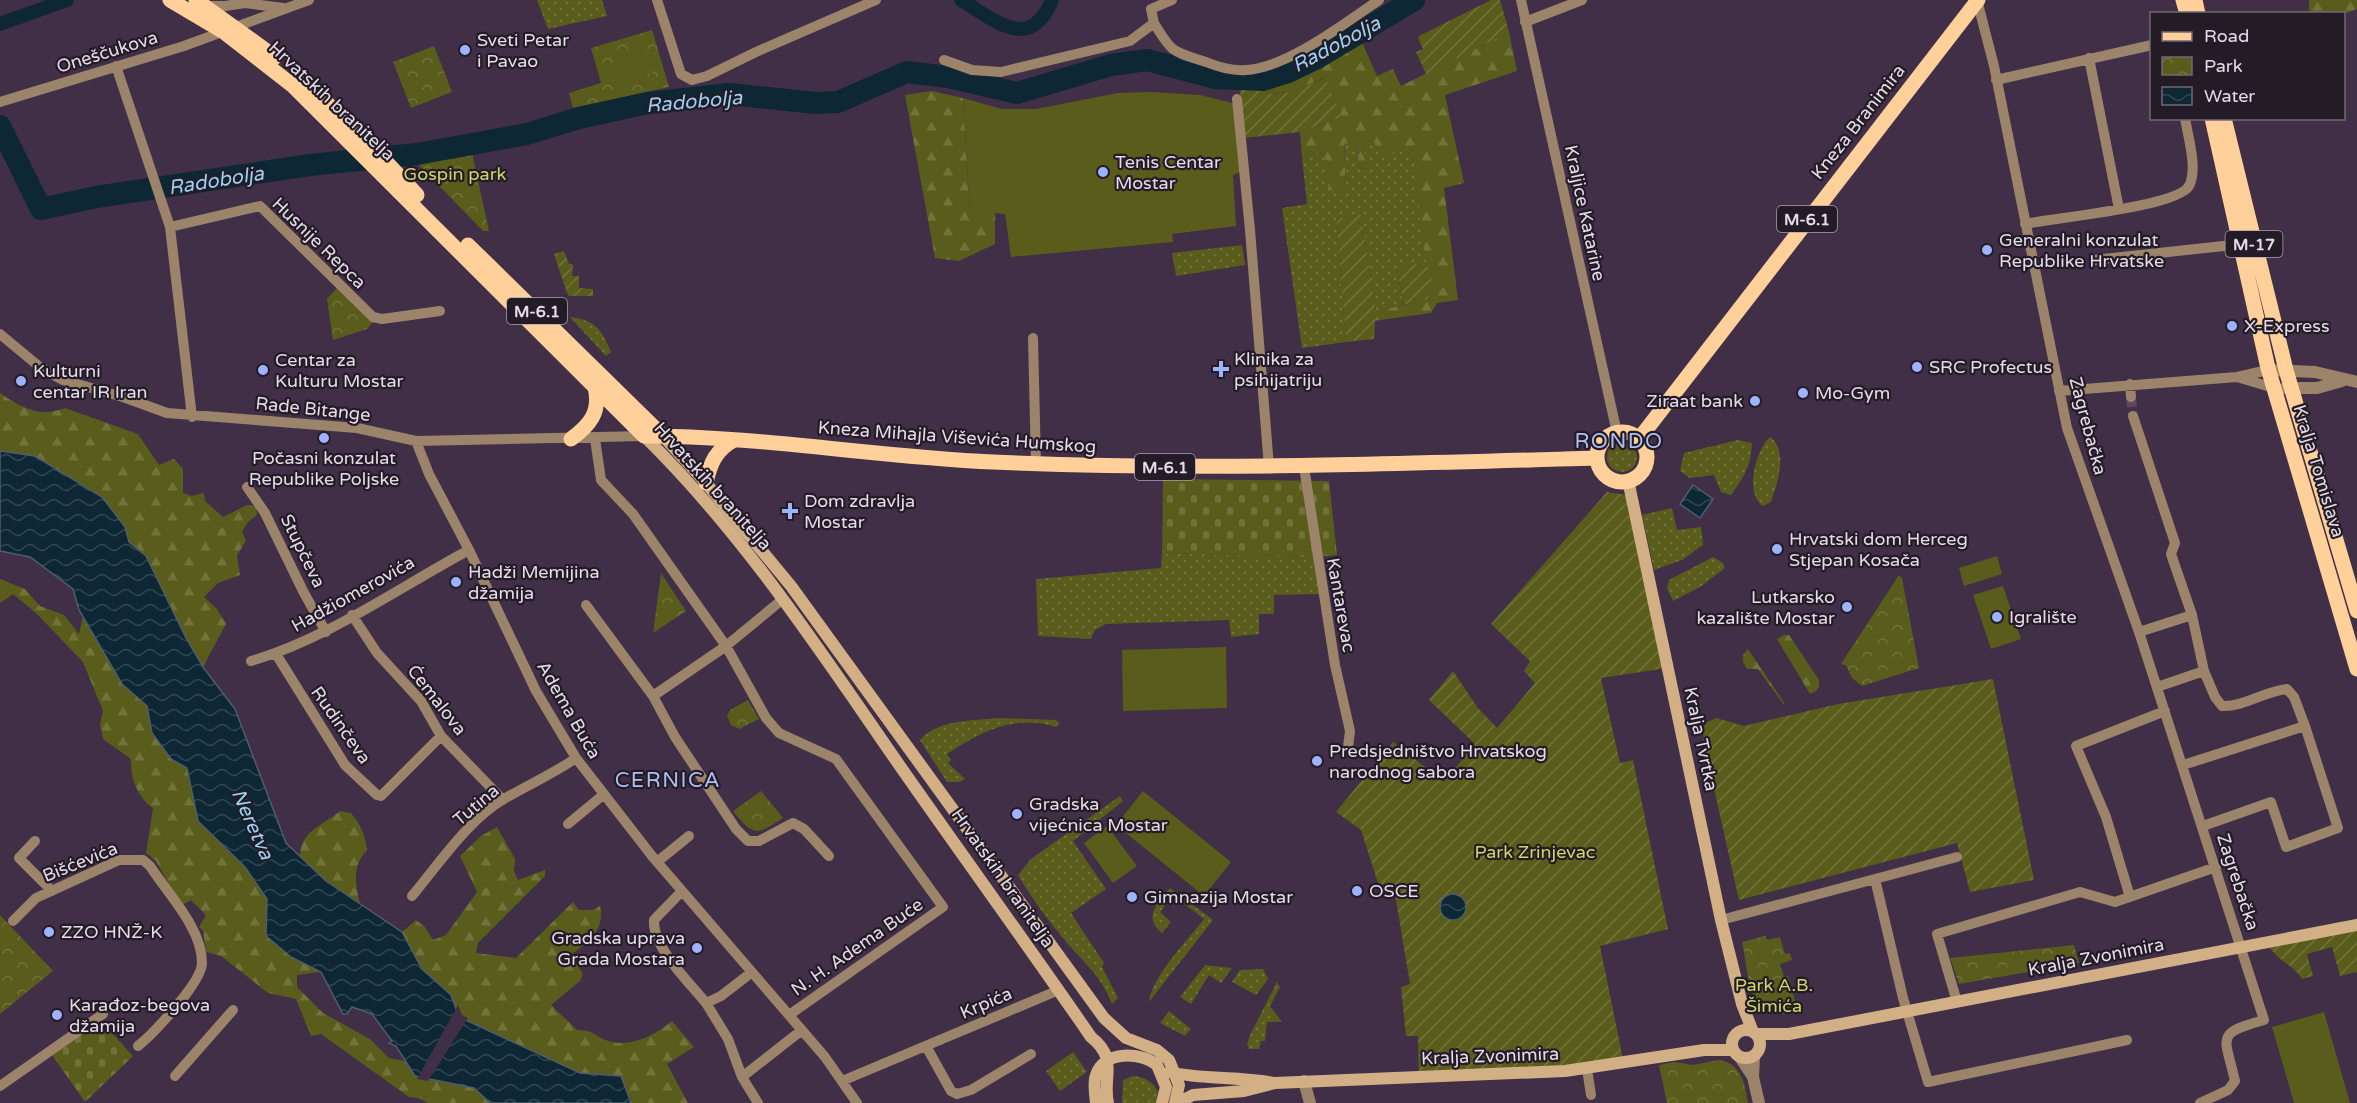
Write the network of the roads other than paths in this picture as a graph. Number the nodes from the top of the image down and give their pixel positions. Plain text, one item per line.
1 (170, 0) edge
2 (309, 0) edge
3 (657, 0) edge
4 (876, 0) edge
5 (1172, 0) edge
6 (1379, 0) edge
7 (1521, 0) edge
8 (1582, 0) edge
9 (1977, 0) edge
10 (201, 3) edge
11 (286, 8) junction
12 (1154, 22) junction
13 (1525, 22) junction
14 (230, 29) junction
15 (2150, 45) edge
16 (2089, 58) junction
17 (944, 60) dead end
18 (116, 66) junction
19 (1996, 80) junction
20 (1237, 99) dead end
21 (0, 102) edge
22 (2185, 120) edge
23 (2212, 120) edge
24 (2224, 120) edge
25 (405, 189) junction
26 (2119, 209) junction
27 (2025, 224) junction
28 (170, 226) junction
29 (2242, 244) junction
30 (2094, 260) dead end
31 (440, 311) dead end
32 (0, 333) edge
33 (1033, 338) dead end
34 (2268, 369) junction
35 (2286, 370) junction
36 (2237, 377) junction
37 (2343, 381) junction
38 (2357, 382) edge
39 (2130, 384) junction
40 (596, 387) junction
41 (2274, 388) junction
42 (2292, 388) junction
43 (2059, 391) junction
44 (2131, 397) tunnel mouth
45 (192, 417) junction
46 (2133, 417) tunnel mouth
47 (1617, 433) junction
48 (644, 436) junction
49 (663, 436) junction
50 (570, 439) junction
51 (595, 439) junction
52 (1639, 439) junction
53 (734, 440) junction
54 (416, 441) junction
55 (1597, 458) junction
56 (1036, 464) junction
57 (1269, 467) junction
58 (1304, 467) junction
59 (1628, 480) junction
60 (706, 483) junction
61 (246, 487) dead end
62 (469, 550) junction
63 (783, 599) junction
64 (586, 605) dead end
65 (2357, 610) edge
66 (352, 615) junction
67 (2192, 615) junction
68 (326, 632) junction
69 (2139, 632) junction
70 (726, 646) junction
71 (276, 654) junction
72 (250, 661) dead end
73 (2357, 669) edge
74 (2204, 671) junction
75 (2157, 687) junction
76 (652, 696) junction
77 (2165, 711) junction
78 (2305, 726) junction
79 (441, 736) junction
80 (1348, 747) dead end
81 (576, 758) junction
82 (2183, 765) junction
83 (603, 795) junction
84 (502, 800) junction
85 (568, 824) dead end
86 (2203, 826) junction
87 (689, 836) dead end
88 (35, 841) dead end
89 (829, 856) dead end
90 (1956, 857) dead end
91 (657, 862) junction
92 (2216, 867) junction
93 (1875, 879) junction
94 (52, 891) junction
95 (682, 891) junction
96 (412, 896) dead end
97 (2130, 897) junction
98 (1721, 920) junction
99 (13, 921) dead end
100 (2357, 925) edge
101 (2242, 948) junction
102 (752, 972) junction
103 (1059, 990) junction
104 (1957, 1002) junction
105 (706, 1003) junction
106 (1742, 1004) junction
107 (233, 1010) dead end
108 (1907, 1011) junction
109 (103, 1014) dead end
110 (789, 1014) junction
111 (1104, 1018) junction
112 (802, 1030) junction
113 (1754, 1033) junction
114 (1789, 1034) junction
115 (1736, 1035) junction
116 (2127, 1040) dead end
117 (138, 1046) dead end
118 (926, 1046) junction
119 (1704, 1050) junction
120 (1757, 1051) junction
121 (1737, 1053) junction
122 (1031, 1054) dead end
123 (1134, 1055) junction
124 (1103, 1066) junction
125 (1587, 1069) junction
126 (1161, 1071) junction
127 (1176, 1074) junction
128 (174, 1076) dead end
129 (742, 1077) junction
130 (1753, 1077) junction
131 (1304, 1081) junction
132 (842, 1082) junction
133 (1275, 1083) junction
134 (0, 1086) edge
135 (1591, 1095) dead end
136 (1094, 1100) edge
137 (758, 1103) edge
138 (857, 1103) edge
139 (1108, 1103) edge
140 (1162, 1103) edge
141 (1176, 1103) edge
142 (1310, 1103) edge
143 (1759, 1103) edge
144 (2200, 1103) edge

1 - 14 main road, M-6.1
2 - 11 street, Oneščukova
3 - 4 street
5 - 12 street
6 - 12 street
7 - 13 street, Kraljice Katarine
8 - 13 street
9 - 19 street, Zagrebačka
9 - 52 main road, Kneza Branimira / M-6.1
10 - 11 street
10 - 14 main road, M-6.1
11 - 14 street, Oneščukova
12 - 17 street
13 - 47 street, Kraljice Katarine
14 - 18 street, Oneščukova
14 - 25 main road, M-6.1
15 - 16 street
16 - 19 street
16 - 26 street
18 - 21 street, Oneščukova
18 - 28 street
19 - 27 street, Zagrebačka
20 - 57 street
22 - 26 street
23 - 29 main road, M-17
24 - 35 main road, M-17
25 - 40 main road, Hrvatskih branitelja / M-6.1
25 - 49 main road, M-6.1
26 - 27 street
27 - 43 street, Zagrebačka
28 - 31 street, Husnije Repca
28 - 45 street
29 - 30 street
29 - 34 main road, M-17
32 - 45 street, Rade Bitange
33 - 56 street
34 - 35 street
34 - 36 street
34 - 41 main road, M-17
35 - 37 street
35 - 42 main road, M-17
36 - 39 street
36 - 41 street
37 - 38 street
37 - 42 street
39 - 43 street
39 - 44 street
40 - 48 main road, Hrvatskih branitelja / M-6.1
40 - 50 main road
41 - 42 street
41 - 73 main road, Kralja Tomislava / M-17
42 - 65 main road, Kralja Tomislava / M-17
43 - 69 street, Zagrebačka
45 - 54 street, Rade Bitange
46 - 67 street
47 - 52 main road
47 - 55 main road
48 - 49 main road, Kneza Mihajla Viševića Humskog / M-6.1
48 - 51 street, Rade Bitange
48 - 63 main road, Hrvatskih branitelja
49 - 53 main road, Kneza Mihajla Viševića Humskog / M-6.1
49 - 60 main road
50 - 51 street, Rade Bitange
50 - 54 street, Rade Bitange
51 - 70 street
52 - 59 main road
53 - 56 main road, Kneza Mihajla Viševića Humskog / M-6.1
53 - 60 main road
54 - 62 street, Adema Buća
55 - 58 main road, Kneza Mihajla Viševića Humskog / M-6.1
55 - 59 main road
56 - 57 main road, Kneza Mihajla Viševića Humskog / M-6.1
57 - 58 main road, Kneza Mihajla Viševića Humskog / M-6.1
58 - 80 street, Kantarevac
59 - 98 main road, Kralja Tvrtka
60 - 111 main road
61 - 68 street, Stupčeva
62 - 66 street, Hadžiomerovića
62 - 81 street, Adema Buća
63 - 70 street
63 - 103 main road, Hrvatskih branitelja
64 - 76 street
66 - 68 street, Hadžiomerovića
66 - 79 street, Ćemalova
67 - 69 street
67 - 74 street
68 - 71 street, Hadžiomerovića
69 - 75 street, Zagrebačka
70 - 76 street
70 - 110 street, N. H. Adema Buće
71 - 72 street, Hadžiomerovića
71 - 79 street, Rudinčeva
74 - 75 street
74 - 78 street
75 - 77 street, Zagrebačka
76 - 89 street
77 - 82 street, Zagrebačka
77 - 97 street
78 - 82 street
78 - 86 street, Zagrebačka
79 - 84 street, Ćemalova
81 - 83 street, Adema Buća
81 - 84 street, Tutina
82 - 86 street, Zagrebačka
83 - 85 street
83 - 91 street, Adema Buća
84 - 96 street, Tutina
86 - 92 street, Zagrebačka
87 - 91 street
88 - 94 street
90 - 93 street
91 - 95 street, Adema Buća
92 - 97 street
92 - 101 street, Zagrebačka
93 - 98 street
93 - 108 street
94 - 99 street, Bišćevića
94 - 117 street, Bišćevića
95 - 102 street, Adema Buća
95 - 105 street
97 - 104 street
98 - 106 main road, Kralja Tvrtka
100 - 101 main road, Kralja Zvonimira
101 - 104 main road, Kralja Zvonimira
101 - 144 street
102 - 105 street
102 - 110 street, Adema Buća
103 - 118 street, Krpića
103 - 124 main road, Hrvatskih branitelja
104 - 108 main road, Kralja Zvonimira
105 - 129 street
106 - 113 main road, Kralja Tvrtka
106 - 115 main road, Kralja Tvrtka
107 - 128 street
108 - 114 main road, Kralja Zvonimira
108 - 116 street
109 - 134 street
110 - 112 street, Adema Buća
111 - 123 main road
111 - 127 main road
112 - 129 street
112 - 132 street, Adema Buća
113 - 114 main road, Kralja Zvonimira
113 - 115 main road, Kralja Zvonimira
113 - 120 main road, Kralja Tvrtka
114 - 120 main road, Kralja Zvonimira
115 - 119 main road, Kralja Zvonimira
115 - 121 main road, Kralja Tvrtka
118 - 122 street
118 - 132 street, Krpića
119 - 121 main road, Kralja Zvonimira
119 - 125 main road, Kralja Zvonimira
120 - 121 main road, Kralja Zvonimira
120 - 130 street
121 - 130 street
123 - 124 main road
123 - 126 main road
124 - 136 main road
124 - 139 main road
125 - 131 main road, Kralja Zvonimira
125 - 135 street
126 - 127 main road, Kralja Zvonimira
126 - 140 main road
127 - 133 main road, Kralja Zvonimira
127 - 141 main road
129 - 137 street
130 - 143 street
131 - 133 main road, Kralja Zvonimira
131 - 142 street
132 - 138 street, Adema Buća
133 - 141 main road, Kralja Zvonimira

